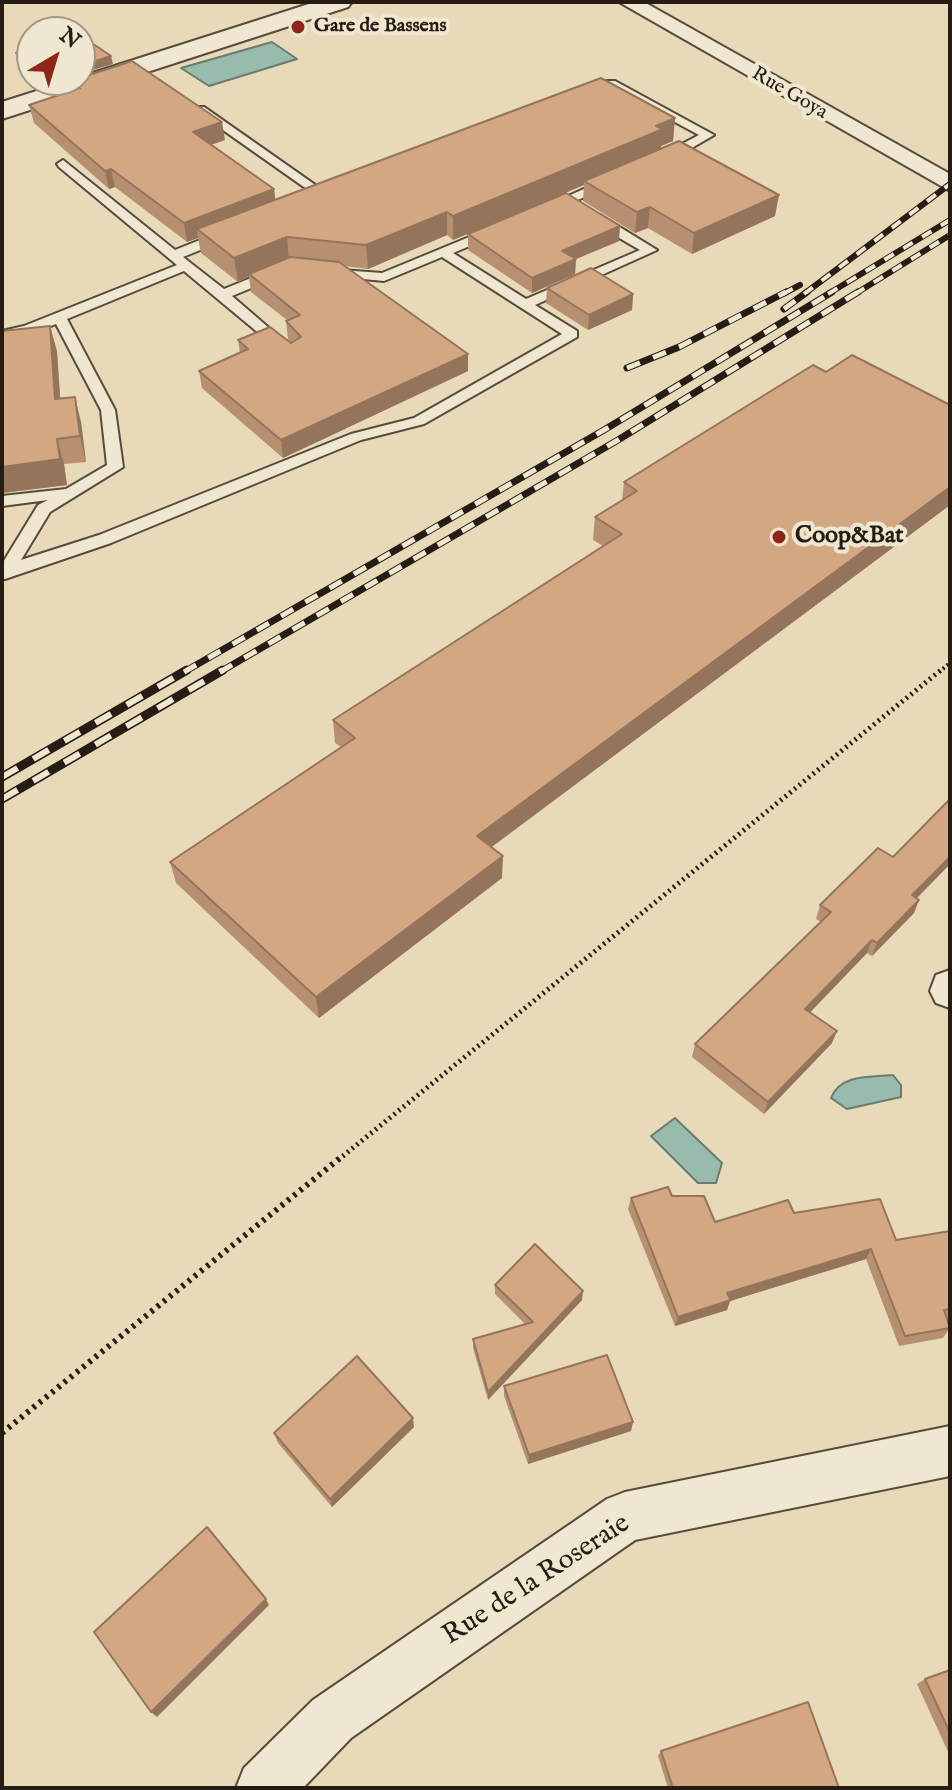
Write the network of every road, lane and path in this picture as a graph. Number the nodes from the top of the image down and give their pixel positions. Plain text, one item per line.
1 (340, 2) edge
2 (629, 2) edge
3 (185, 98) edge
4 (568, 100) edge
5 (2, 111) edge
6 (63, 164) edge
7 (652, 164) edge
8 (623, 176) edge
9 (950, 184) edge
10 (340, 190) edge
11 (325, 196) junction
12 (566, 200) junction
13 (311, 201) edge
14 (539, 212) edge
15 (242, 228) edge
16 (498, 229) edge
17 (443, 252) junction
18 (173, 256) junction
19 (186, 266) junction
20 (289, 268) edge
21 (321, 271) edge
22 (223, 295) junction
23 (525, 304) junction
24 (59, 317) junction
25 (2, 335) edge
26 (293, 354) edge
27 (75, 491) junction
28 (2, 501) edge
29 (5, 573) edge
30 (950, 663) edge
31 (2, 1433) edge
32 (950, 1451) edge
33 (264, 1788) edge

1 - 5 street
2 - 9 street, Rue Goya
3 - 11 lane
4 - 7 lane
6 - 18 lane
8 - 12 lane
10 - 11 lane
11 - 13 lane
12 - 14 lane
12 - 23 lane
15 - 18 lane
16 - 17 lane
17 - 21 lane
17 - 23 lane
18 - 19 lane
19 - 22 lane
19 - 24 lane
20 - 22 lane
22 - 26 lane
23 - 29 lane
24 - 25 lane
24 - 27 lane
27 - 28 lane
27 - 29 lane
30 - 31 path
32 - 33 street, Rue de la Roseraie

